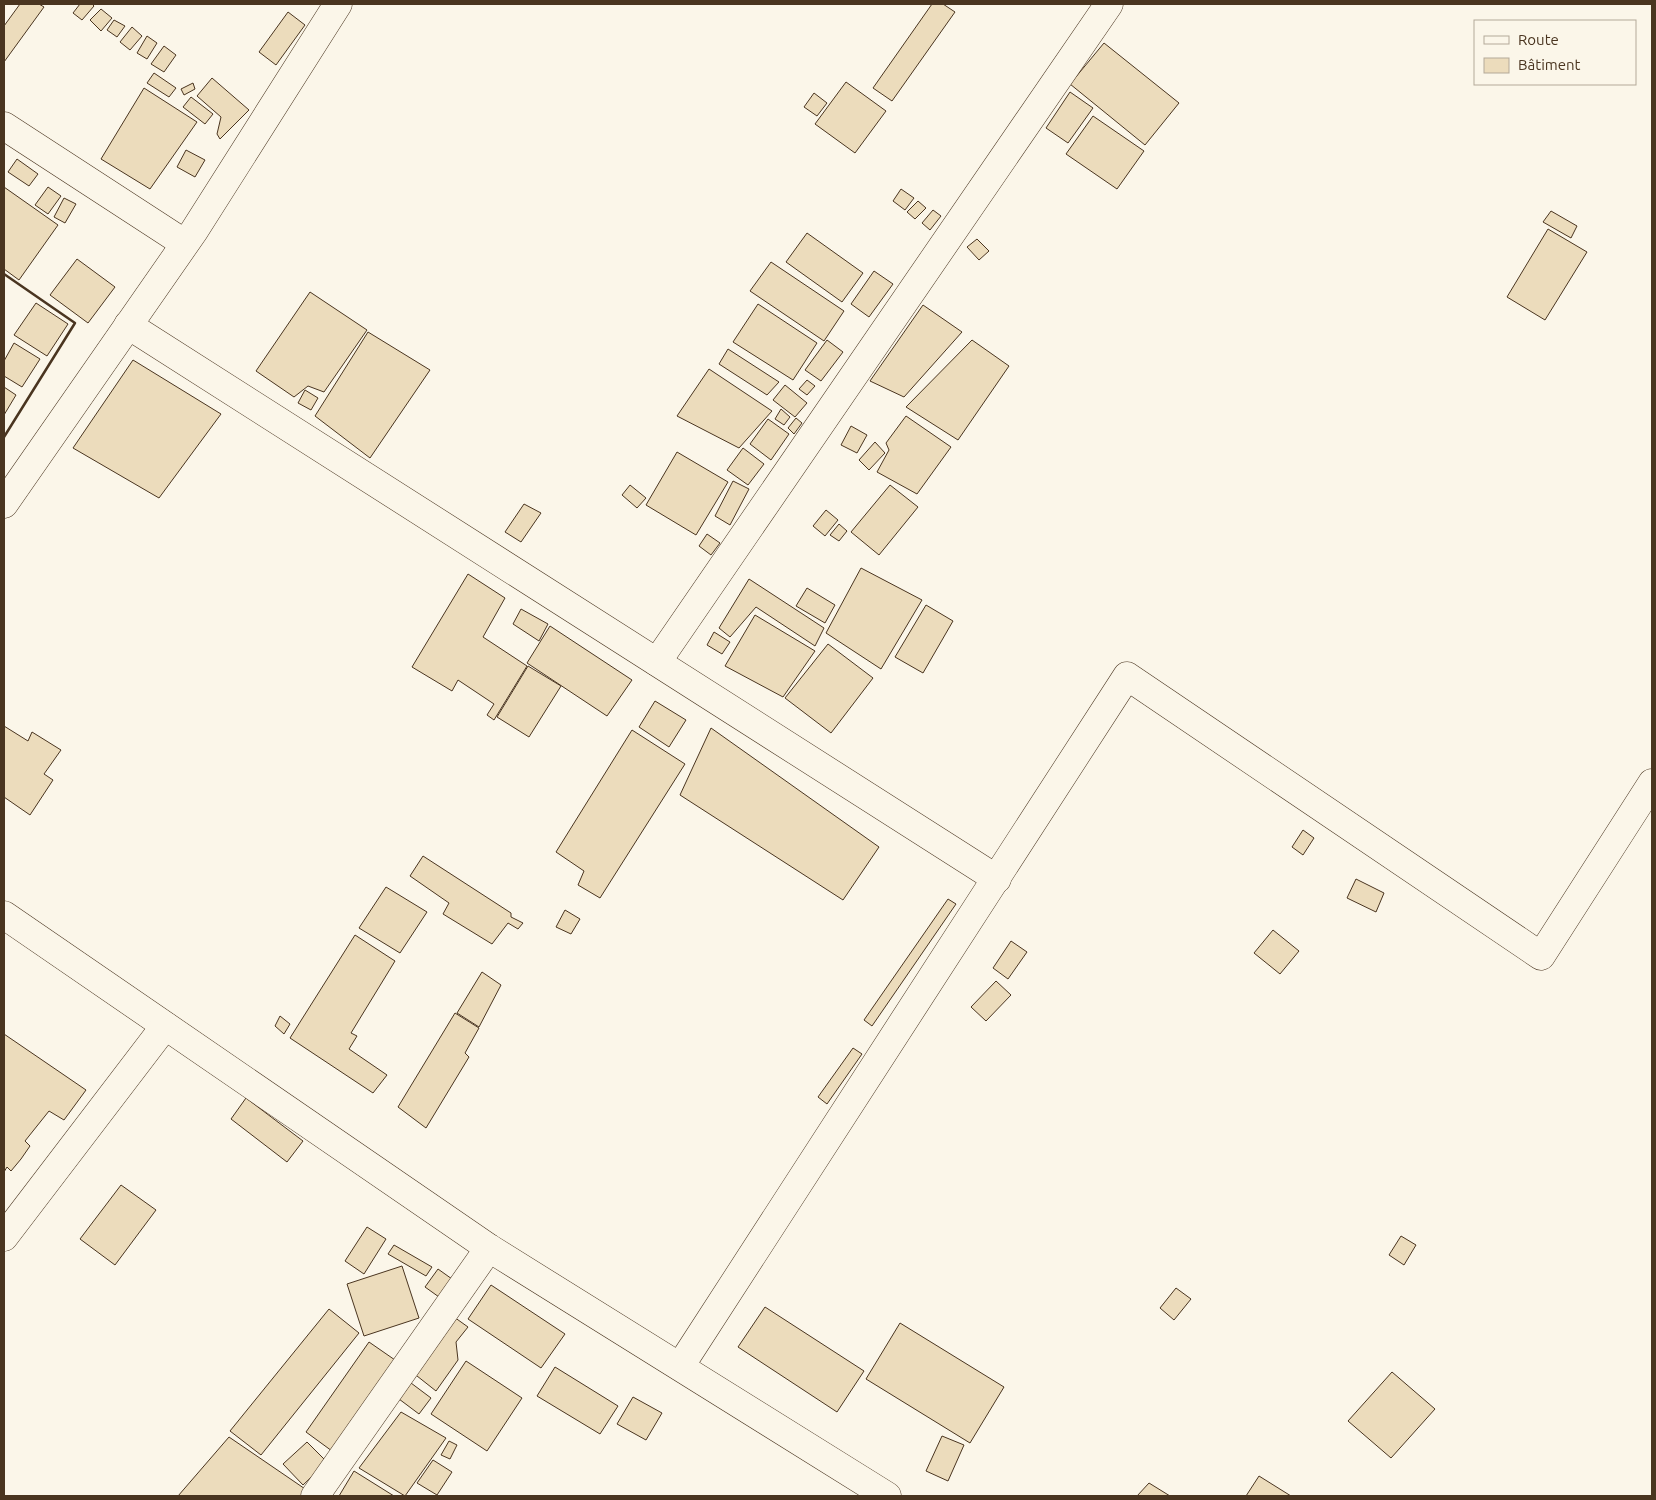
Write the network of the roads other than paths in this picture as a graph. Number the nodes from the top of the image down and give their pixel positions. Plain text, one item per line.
1 (338, 4) edge
2 (1109, 4) edge
3 (4, 126) edge
4 (184, 243) junction
5 (128, 325) junction
6 (4, 504) edge
7 (657, 662) junction
8 (1652, 783) edge
9 (997, 879) junction
10 (4, 915) edge
11 (165, 1026) junction
12 (4, 1237) edge
13 (489, 1248) junction
14 (681, 1365) junction
15 (315, 1496) edge
16 (887, 1496) edge

1 - 4 street
2 - 7 street
3 - 4 street
4 - 5 street
5 - 6 street
5 - 7 street
7 - 9 street
8 - 9 street
9 - 14 street
10 - 11 street
11 - 12 street
11 - 13 street
13 - 14 street
13 - 15 street
14 - 16 street

